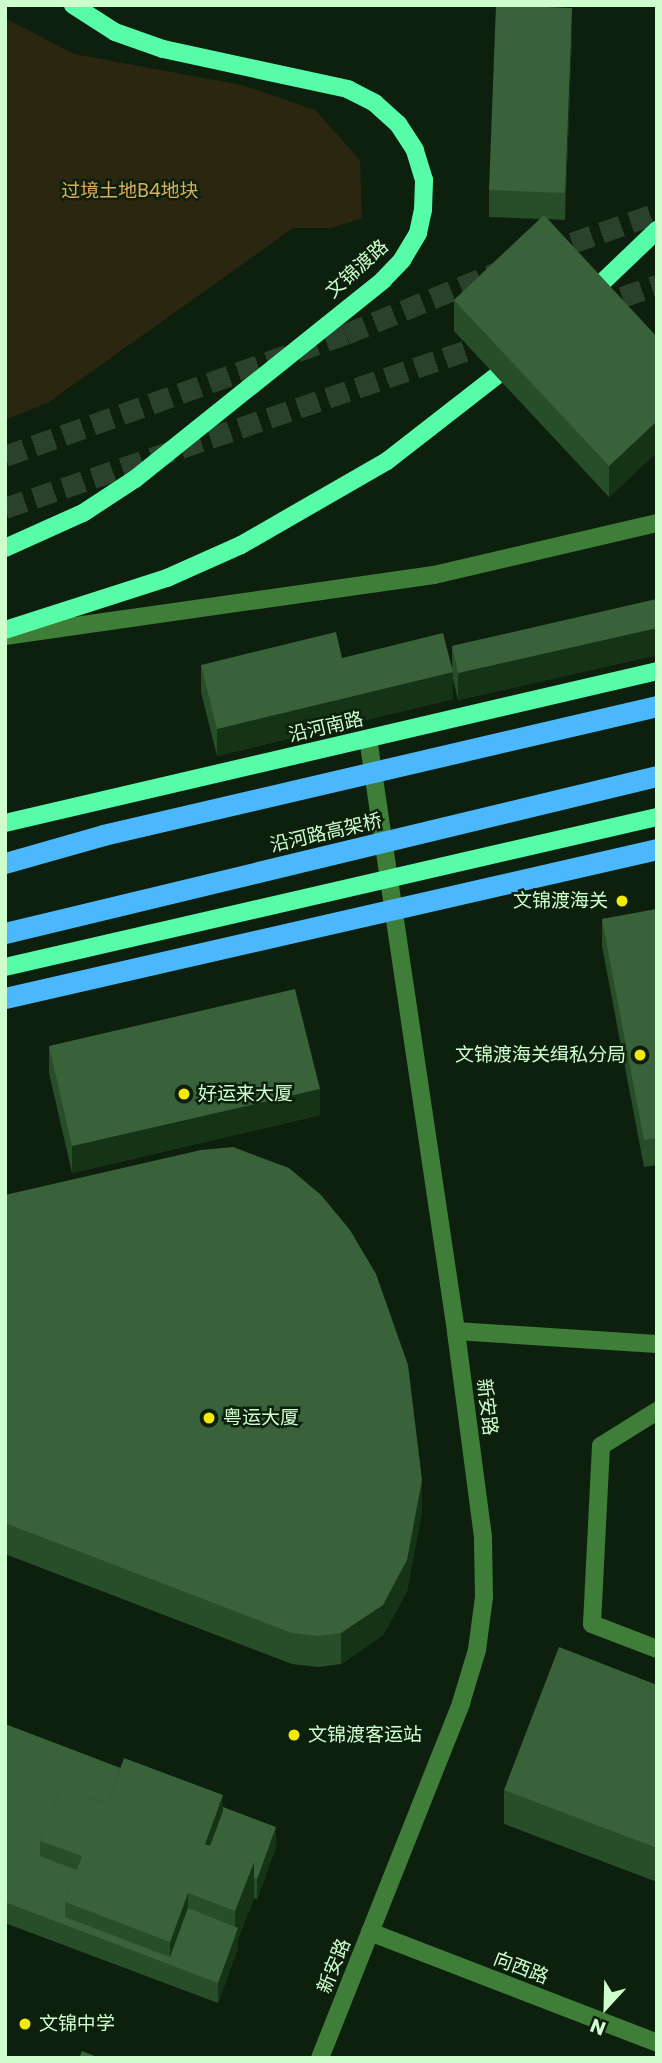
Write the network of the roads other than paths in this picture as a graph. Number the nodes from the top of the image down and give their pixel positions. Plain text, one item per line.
1 (73, 5) edge
2 (657, 230) edge
3 (589, 295) edge
4 (496, 376) edge
5 (657, 523) edge
6 (5, 548) edge
7 (5, 631) edge
8 (5, 636) edge
9 (657, 671) edge
10 (657, 706) edge
11 (368, 738) junction
12 (657, 776) edge
13 (657, 817) edge
14 (5, 823) edge
15 (657, 849) edge
16 (5, 863) edge
17 (390, 878) junction
18 (5, 933) edge
19 (5, 967) edge
20 (5, 998) edge
21 (456, 1331) junction
22 (657, 1344) edge
23 (657, 1410) edge
24 (657, 1648) edge
25 (370, 1932) junction
26 (657, 2043) edge
27 (320, 2058) edge

1 - 6 main road, 文锦渡路
2 - 3 main road
4 - 7 main road
5 - 8 street
9 - 11 main road, 沿河南路
10 - 16 highway
11 - 14 main road, 沿河南路
11 - 17 street, 新安路
12 - 18 highway, 沿河路高架桥
13 - 17 main road
15 - 20 highway
17 - 19 main road
17 - 21 street, 新安路
21 - 22 street
21 - 25 street, 新安路
23 - 24 street
25 - 26 street, 向西路
25 - 27 street, 新安路

